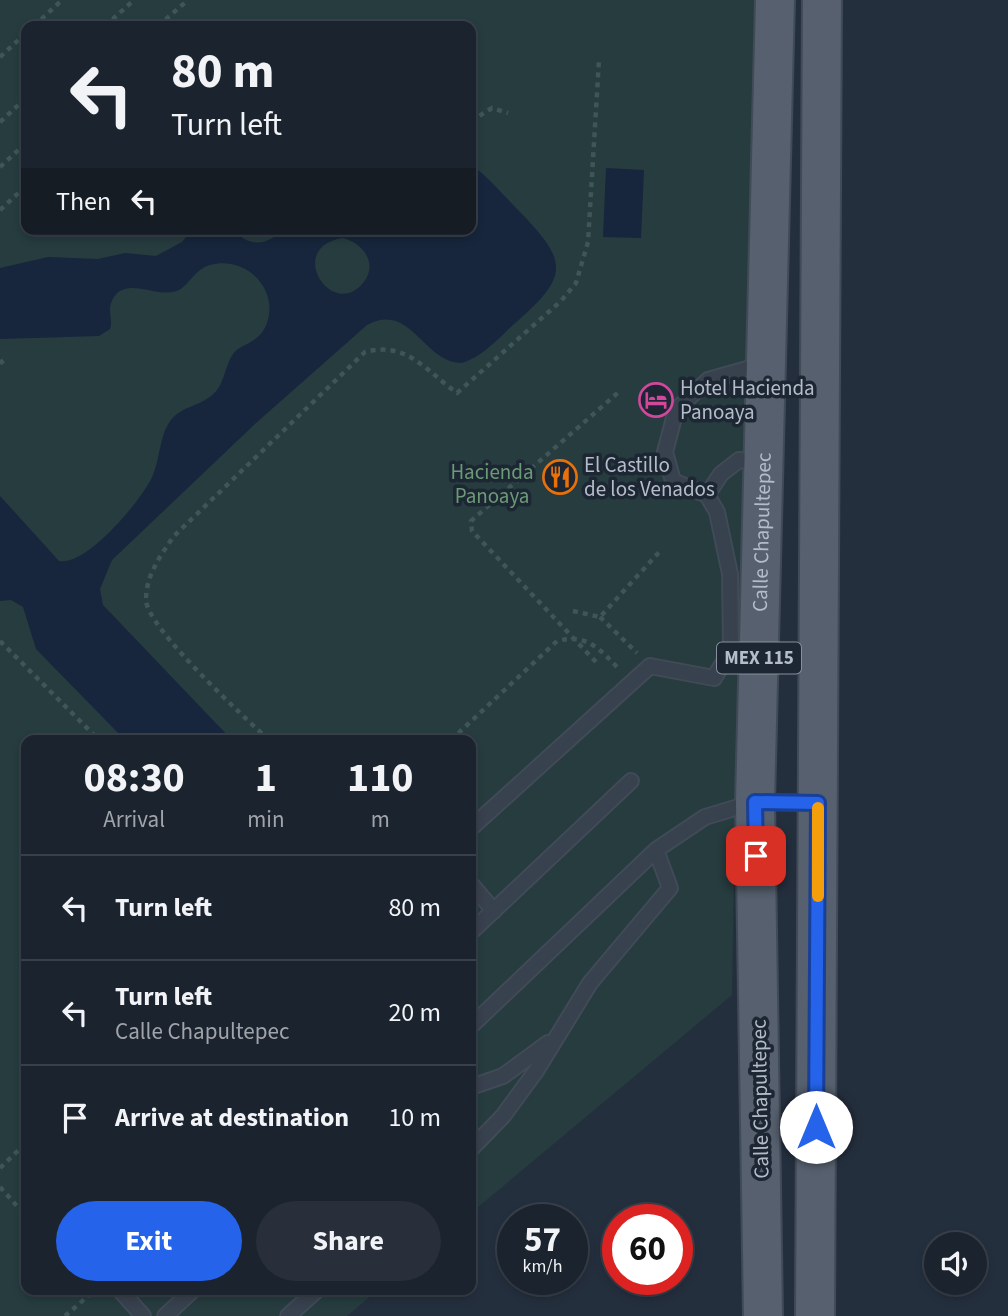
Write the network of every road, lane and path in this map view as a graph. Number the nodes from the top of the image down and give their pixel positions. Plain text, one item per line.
1 (62, 0) edge
2 (134, 0) edge
3 (188, 0) edge
4 (775, 0) edge
5 (822, 0) edge
6 (39, 21) edge
7 (111, 21) edge
8 (164, 21) edge
9 (21, 38) edge
10 (0, 57) edge
11 (599, 60) dead end
12 (21, 103) edge
13 (508, 113) dead end
14 (476, 118) edge
15 (0, 122) edge
16 (21, 148) edge
17 (0, 167) edge
18 (21, 191) edge
19 (0, 210) edge
20 (0, 360) edge
21 (766, 364) junction
22 (6, 367) dead end
23 (621, 390) dead end
24 (764, 463) junction
25 (707, 495) junction
26 (661, 550) dead end
27 (573, 611) dead end
28 (600, 617) junction
29 (575, 638) junction
30 (0, 641) edge
31 (596, 662) dead end
32 (650, 666) junction
33 (632, 683) junction
34 (94, 735) edge
35 (264, 735) edge
36 (456, 735) edge
37 (631, 781) dead end
38 (755, 802) junction
39 (818, 803) junction
40 (476, 823) edge
41 (656, 849) junction
42 (476, 890) edge
43 (494, 911) junction
44 (476, 927) edge
45 (476, 1021) edge
46 (564, 1028) junction
47 (476, 1085) edge
48 (476, 1144) edge
49 (21, 1148) edge
50 (0, 1168) edge
51 (0, 1187) edge
52 (21, 1210) edge
53 (89, 1295) edge
54 (124, 1295) edge
55 (188, 1295) edge
56 (311, 1295) edge
57 (65, 1316) edge
58 (143, 1316) edge
59 (165, 1316) edge
60 (288, 1316) edge
61 (763, 1316) edge
62 (815, 1316) edge

1 - 6 path
2 - 7 path
3 - 8 path
4 - 21 main road, Calle Chapultepec / MEX 115
5 - 39 main road, MEX 115
9 - 10 path
11 - 35 path
12 - 15 path
13 - 14 path
16 - 17 path
18 - 19 path
20 - 22 path
21 - 24 main road, Calle Chapultepec / MEX 115
21 - 25 lane
23 - 29 path
24 - 25 lane
24 - 38 main road, Calle Chapultepec / MEX 115
25 - 32 lane
26 - 28 path
27 - 28 path
28 - 32 path
29 - 31 path
29 - 33 path
29 - 36 path
30 - 34 path
32 - 33 lane
33 - 40 lane
37 - 43 lane
38 - 39 lane
38 - 41 lane
38 - 61 main road, Calle Chapultepec / MEX 115
39 - 62 main road, MEX 115
41 - 45 lane
41 - 46 lane
42 - 43 lane
43 - 44 lane
46 - 47 lane
46 - 48 lane
49 - 50 path
51 - 52 path
53 - 57 path
54 - 58 lane
55 - 59 lane
56 - 60 lane

